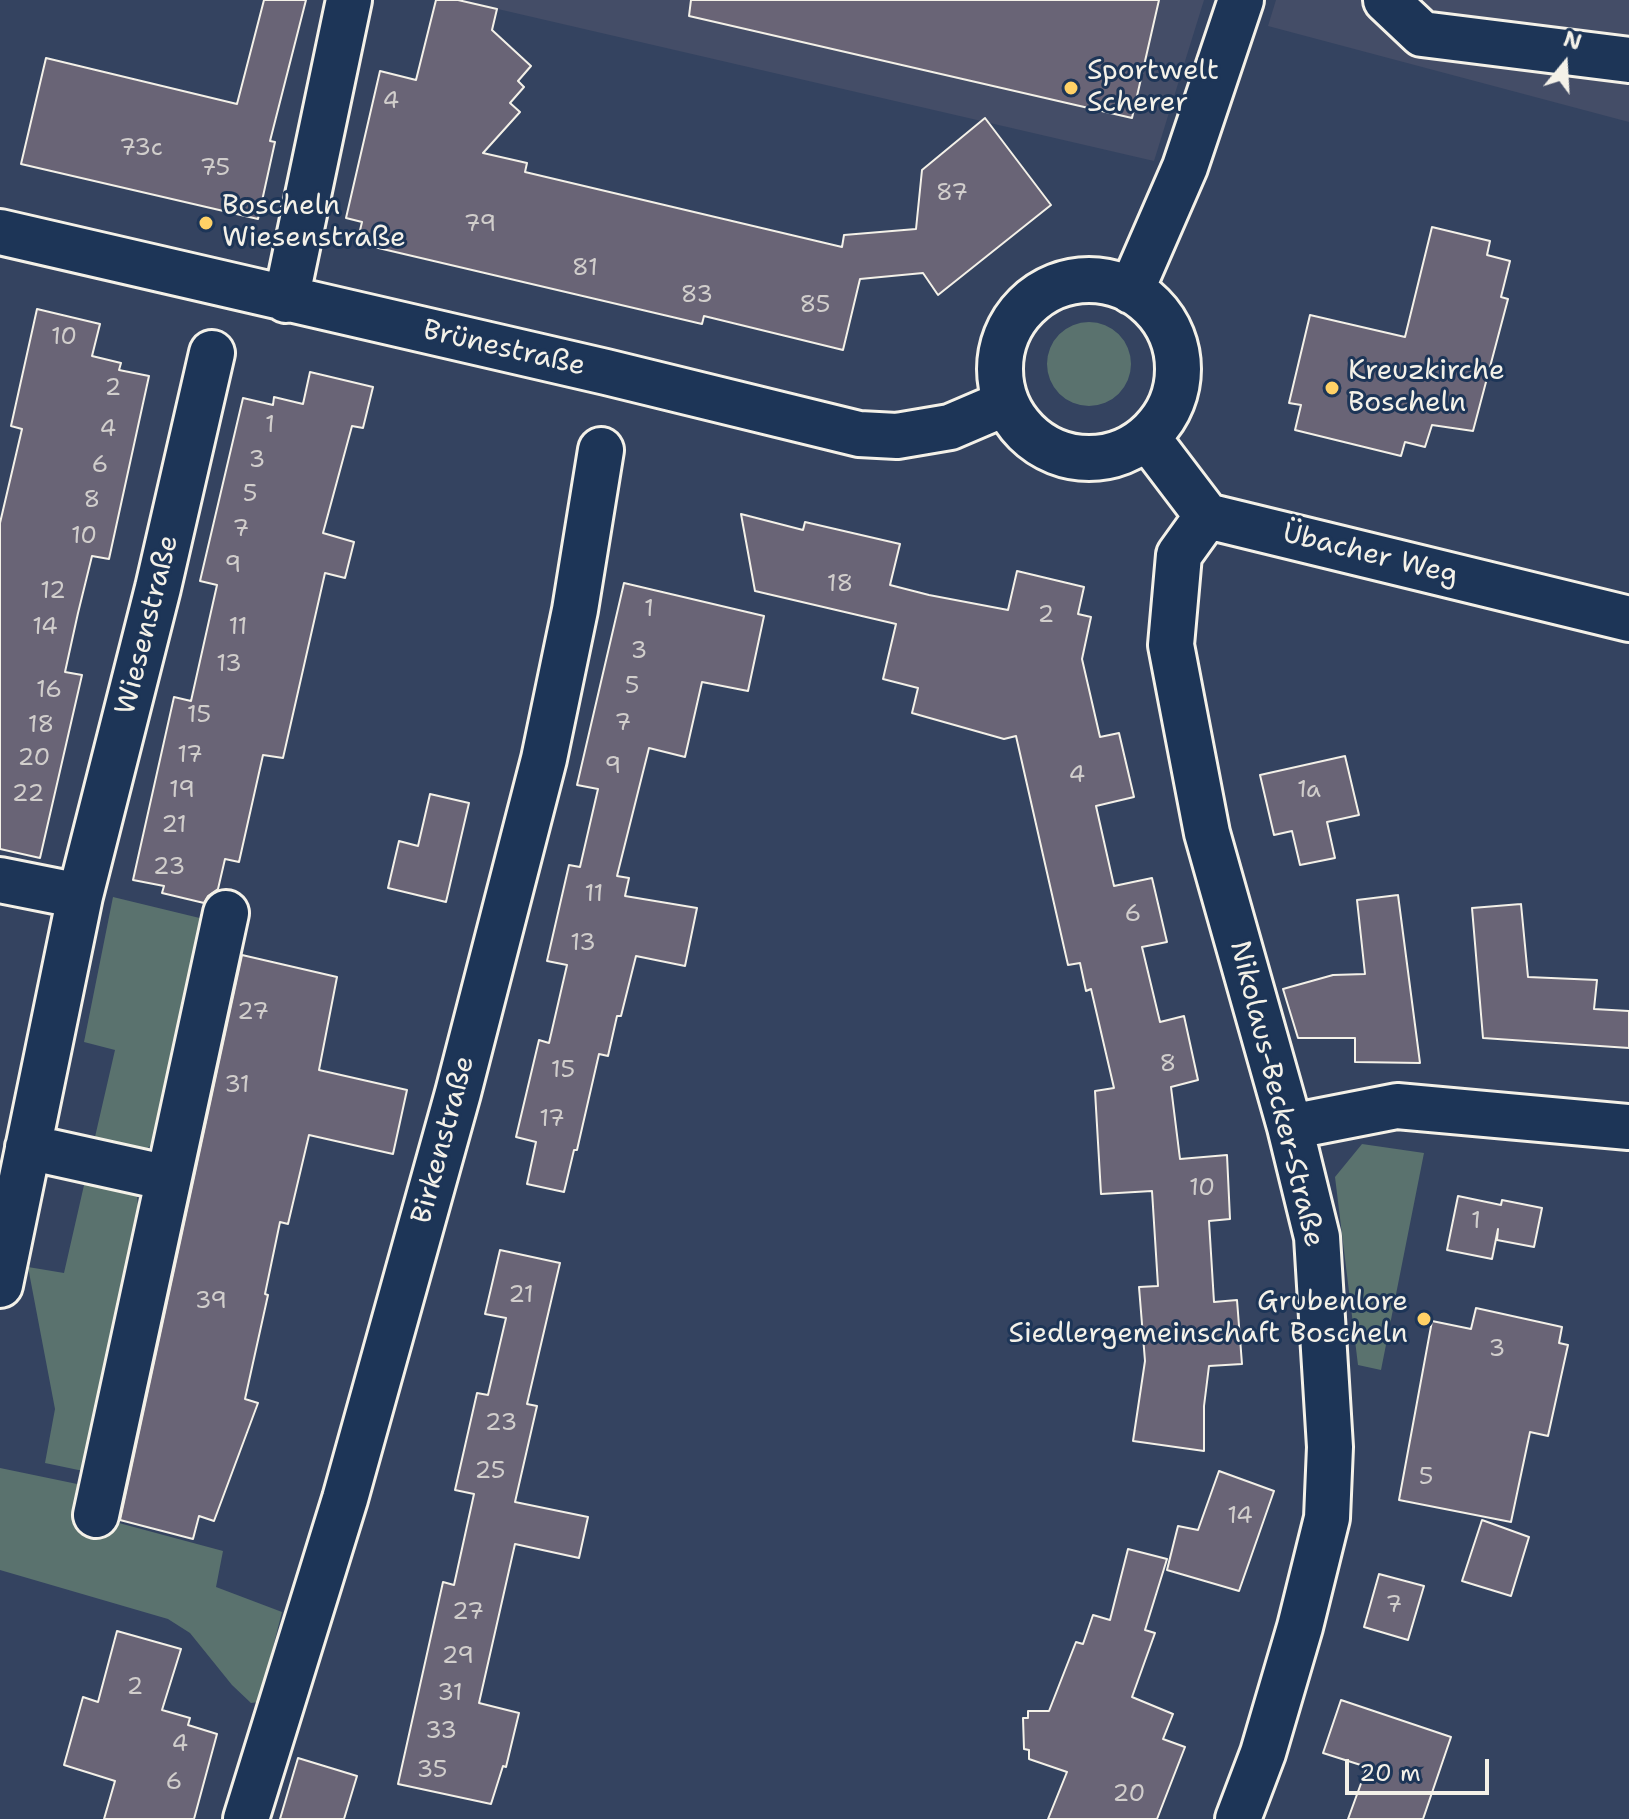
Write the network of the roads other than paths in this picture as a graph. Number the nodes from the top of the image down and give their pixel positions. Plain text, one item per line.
1 (349, 0) edge
2 (1241, 0) edge
3 (1386, 0) edge
4 (1629, 60) edge
5 (0, 232) edge
6 (1131, 291) junction
7 (286, 300) junction
8 (212, 353) dead end
9 (1006, 403) junction
10 (1147, 437) junction
11 (601, 450) dead end
12 (1207, 516) junction
13 (1629, 619) edge
14 (0, 880) edge
15 (80, 896) junction
16 (226, 913) dead end
17 (1290, 1127) junction
18 (1629, 1127) edge
19 (28, 1147) junction
20 (168, 1178) junction
21 (0, 1285) edge
22 (96, 1515) dead end
23 (246, 1819) edge
24 (1238, 1819) edge

1 - 7 street
2 - 6 street
3 - 4 street
5 - 7 street, Brünestraße
6 - 9 street
6 - 10 street
7 - 9 street, Brünestraße
8 - 15 street, Wiesenstraße
9 - 10 street
10 - 12 street
11 - 23 street, Birkenstraße
12 - 13 street, Übacher Weg
12 - 17 street, Nikolaus-Becker-Straße
14 - 15 street
15 - 19 street, Wiesenstraße
16 - 20 street
17 - 18 street
17 - 24 street, Nikolaus-Becker-Straße
19 - 20 street
19 - 21 street, Wiesenstraße
20 - 22 street

